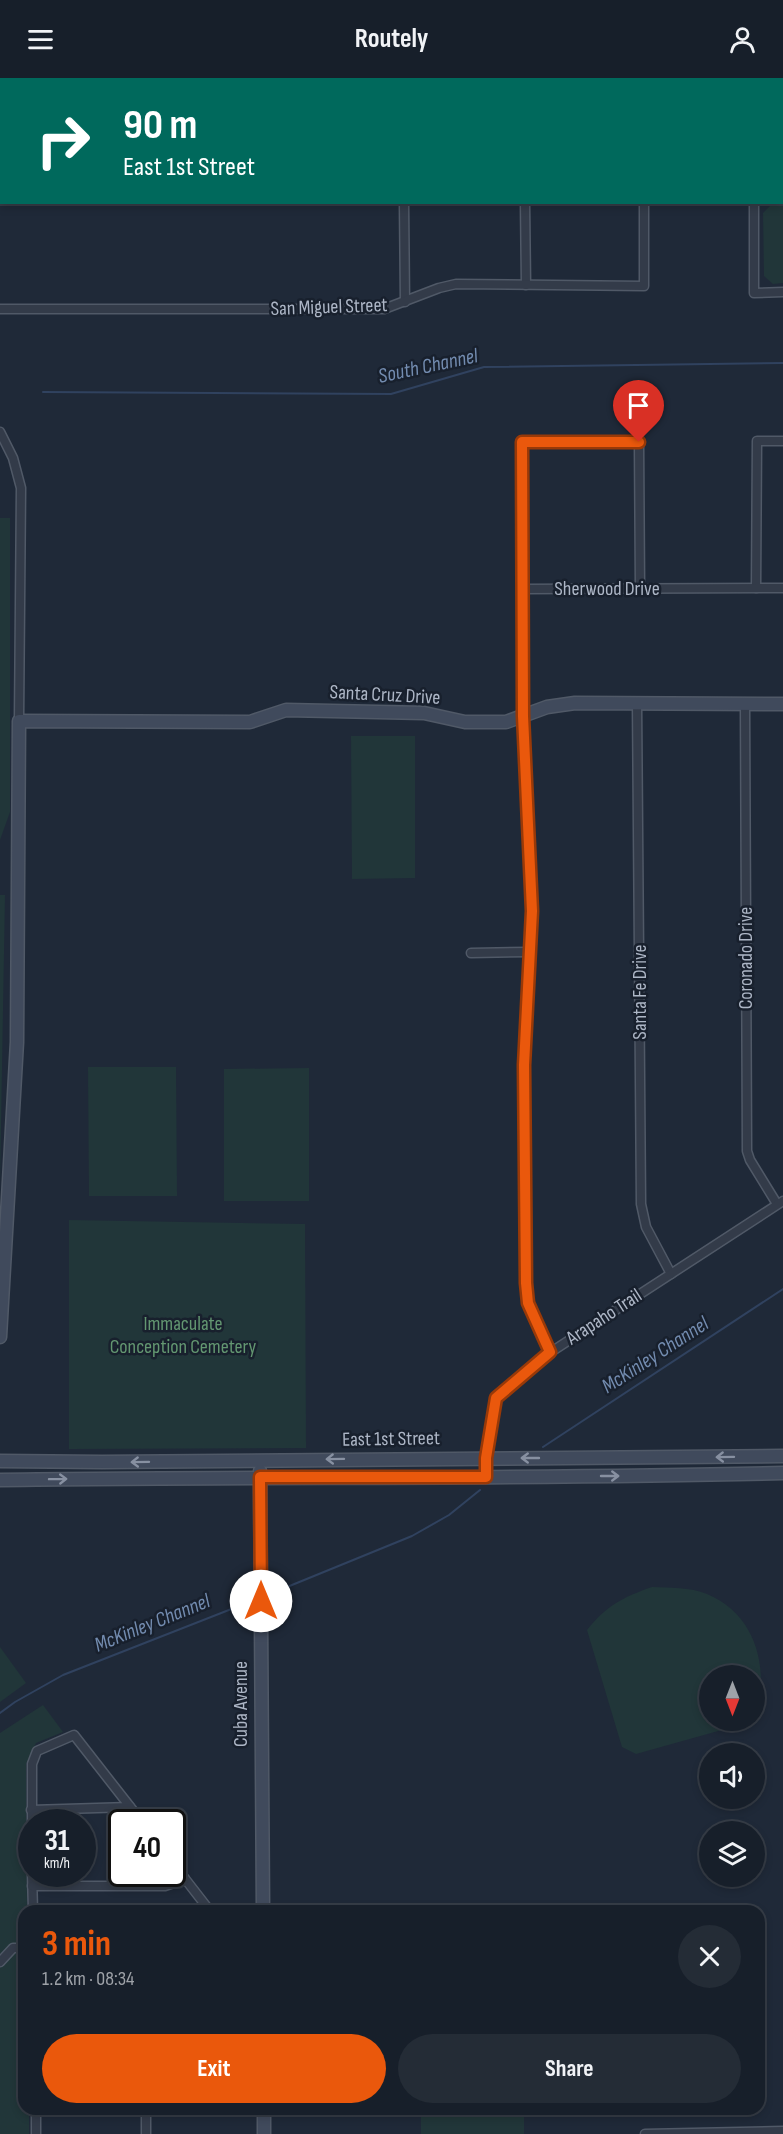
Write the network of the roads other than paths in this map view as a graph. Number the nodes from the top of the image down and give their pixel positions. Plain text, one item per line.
1 (404, 204) edge
2 (525, 204) edge
3 (645, 204) edge
4 (754, 204) edge
5 (526, 285) junction
6 (783, 292) edge
7 (405, 302) junction
8 (0, 309) edge
9 (0, 432) edge
10 (783, 441) edge
11 (756, 588) junction
12 (783, 588) edge
13 (523, 589) junction
14 (640, 589) junction
15 (638, 703) junction
16 (745, 704) junction
17 (783, 704) edge
18 (523, 716) junction
19 (19, 721) junction
20 (530, 952) junction
21 (471, 953) dead end
22 (780, 1202) edge
23 (671, 1274) junction
24 (0, 1337) edge
25 (550, 1352) junction
26 (783, 1456) edge
27 (486, 1458) junction
28 (377, 1459) junction
29 (261, 1460) junction
30 (0, 1461) edge
31 (783, 1473) edge
32 (260, 1477) junction
33 (375, 1477) junction
34 (486, 1477) junction
35 (0, 1480) edge
36 (130, 1808) joint
37 (32, 1809) edge
38 (81, 1809) edge
39 (186, 1879) edge
40 (32, 1887) edge
41 (33, 1905) edge
42 (206, 1905) edge
43 (263, 1905) edge
44 (18, 1948) edge
45 (0, 1962) edge
46 (36, 2115) edge
47 (146, 2115) edge
48 (264, 2115) edge
49 (783, 2131) edge
50 (645, 2133) edge
51 (36, 2134) edge
52 (146, 2134) edge
53 (264, 2134) edge

1 - 7 street
2 - 5 street
3 - 5 street, San Miguel Street
4 - 6 street
5 - 7 street, San Miguel Street
7 - 8 street, San Miguel Street
9 - 19 street
10 - 11 street
11 - 12 street, Sherwood Drive
11 - 14 street, Sherwood Drive
13 - 14 street, Sherwood Drive
13 - 14 street
13 - 18 street
15 - 16 street, Santa Cruz Drive
15 - 18 street, Santa Cruz Drive
15 - 23 street, Santa Fe Drive
16 - 17 street, Santa Cruz Drive
16 - 22 street, Coronado Drive
18 - 19 street, Santa Cruz Drive
18 - 20 street
19 - 24 street
20 - 21 street
20 - 25 street
22 - 23 street, Arapaho Trail
23 - 25 street, Arapaho Trail
25 - 27 street, Arapaho Trail
26 -> 27 street, East 1st Street
27 - 28 street, East 1st Street
27 - 34 street, Arapaho Trail
28 -> 29 street, East 1st Street
28 - 33 street
29 -> 30 street, East 1st Street
29 - 32 street, Cuba Avenue
34 -> 31 street, East 1st Street
32 - 33 street, East 1st Street
35 -> 32 street, East 1st Street
32 - 43 street, Cuba Avenue
33 - 34 street, East 1st Street
36 - 37 street
36 - 38 street
39 - 42 street
40 - 41 street
44 - 45 street
46 - 51 street
47 - 52 street
48 - 53 street
49 - 50 street

